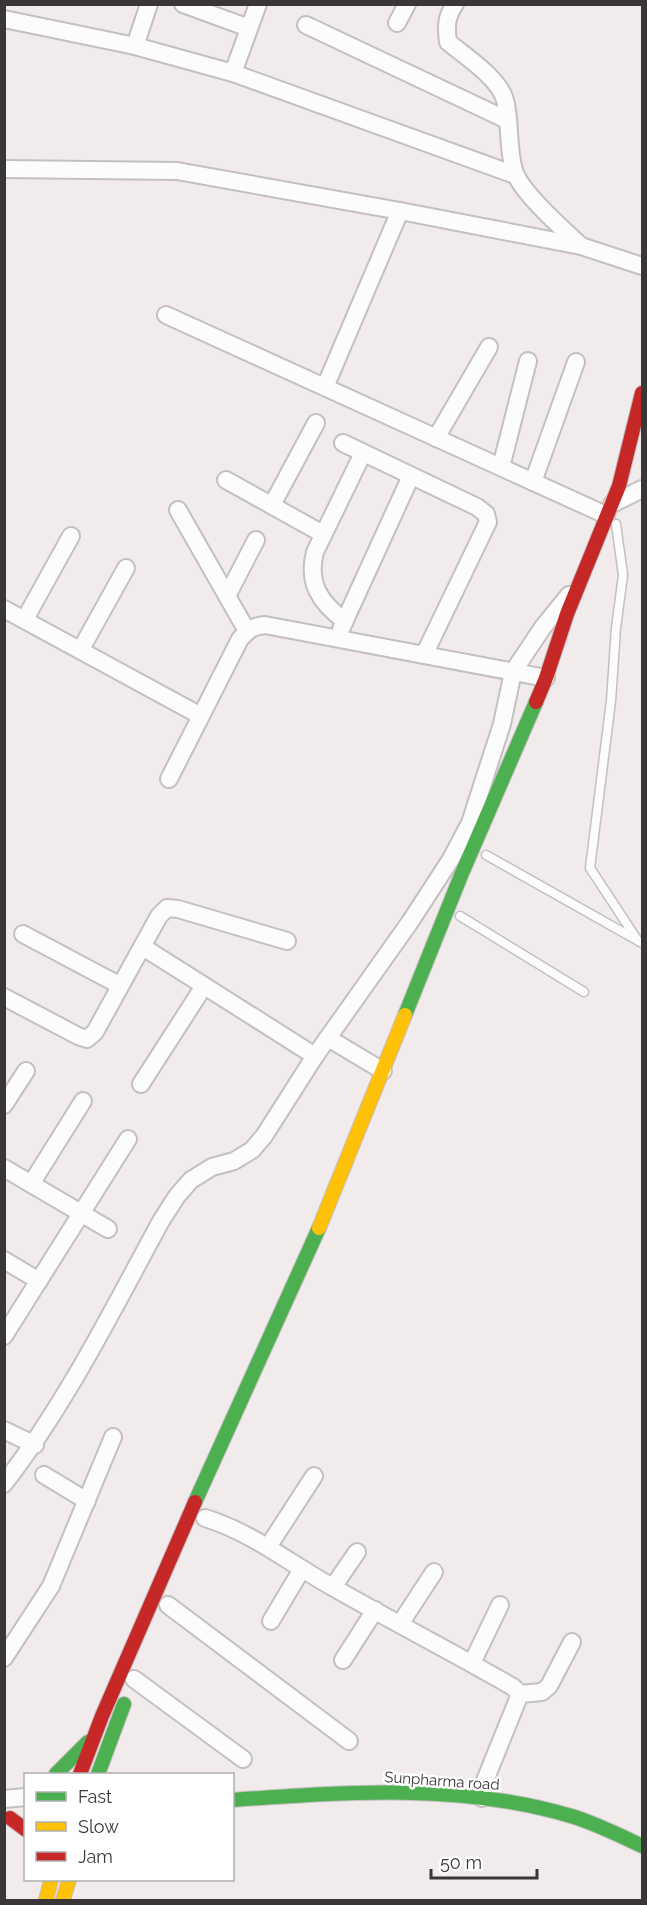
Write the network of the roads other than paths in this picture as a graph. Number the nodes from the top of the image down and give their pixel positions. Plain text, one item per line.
1 (149, 4) edge
2 (183, 4) edge
3 (258, 4) edge
4 (407, 4) edge
5 (455, 4) edge
6 (4, 19) edge
7 (397, 23) dead end
8 (306, 25) dead end
9 (249, 28) junction
10 (135, 46) junction
11 (233, 73) junction
12 (507, 120) junction
13 (4, 169) edge
14 (516, 175) junction
15 (400, 210) junction
16 (581, 246) junction
17 (642, 266) edge
18 (166, 315) dead end
19 (489, 347) dead end
20 (528, 362) dead end
21 (576, 362) dead end
22 (325, 387) junction
23 (642, 393) edge
24 (316, 423) dead end
25 (436, 438) junction
26 (343, 443) dead end
27 (642, 443) edge
28 (363, 453) junction
29 (501, 467) junction
30 (411, 476) junction
31 (226, 480) dead end
32 (533, 482) junction
33 (635, 493) edge
34 (272, 505) junction
35 (178, 510) dead end
36 (612, 515) junction
37 (323, 534) junction
38 (71, 536) dead end
39 (256, 540) dead end
40 (126, 568) dead end
41 (579, 583) junction
42 (227, 596) junction
43 (4, 609) edge
44 (25, 620) junction
45 (345, 621) junction
46 (247, 631) junction
47 (337, 639) junction
48 (81, 649) junction
49 (424, 655) junction
50 (513, 672) junction
51 (552, 682) junction
52 (201, 716) junction
53 (169, 779) dead end
54 (488, 849) joint
55 (478, 871) dead end
56 (460, 916) dead end
57 (23, 934) dead end
58 (287, 941) dead end
59 (640, 942) edge
60 (143, 947) junction
61 (119, 986) junction
62 (204, 986) junction
63 (584, 992) dead end
64 (4, 998) edge
65 (328, 1038) junction
66 (315, 1056) junction
67 (26, 1071) dead end
68 (383, 1071) junction
69 (141, 1084) dead end
70 (83, 1101) dead end
71 (4, 1105) edge
72 (128, 1139) dead end
73 (4, 1168) edge
74 (31, 1184) junction
75 (81, 1213) junction
76 (108, 1229) dead end
77 (4, 1260) edge
78 (39, 1281) junction
79 (4, 1336) edge
80 (4, 1430) edge
81 (113, 1437) dead end
82 (35, 1445) junction
83 (44, 1475) dead end
84 (314, 1476) dead end
85 (4, 1484) edge
86 (87, 1501) junction
87 (205, 1518) dead end
88 (268, 1547) junction
89 (357, 1552) dead end
90 (302, 1569) junction
91 (434, 1572) dead end
92 (333, 1587) junction
93 (168, 1604) dead end
94 (500, 1605) dead end
95 (375, 1610) junction
96 (271, 1621) dead end
97 (400, 1624) junction
98 (572, 1642) dead end
99 (145, 1652) dead end
100 (4, 1658) edge
101 (343, 1660) dead end
102 (471, 1664) junction
103 (134, 1679) junction
104 (520, 1695) junction
105 (95, 1734) junction
106 (349, 1740) dead end
107 (243, 1759) dead end
108 (102, 1770) edge
109 (57, 1773) edge
110 (80, 1773) edge
111 (285, 1782) dead end
112 (501, 1786) dead end
113 (483, 1791) junction
114 (24, 1797) edge
115 (4, 1799) edge
116 (234, 1800) edge
117 (604, 1813) dead end
118 (642, 1832) edge
119 (642, 1846) edge
120 (51, 1881) edge
121 (69, 1881) edge
122 (45, 1900) edge
123 (63, 1900) edge

1 - 10 street
2 - 9 street
3 - 9 street
4 - 7 street
5 - 12 street
6 - 10 street
8 - 12 street
9 - 11 street
10 - 11 street
11 - 14 street
12 - 14 street
13 - 15 street
14 - 16 street
15 - 16 street
15 - 22 street
16 - 17 street
18 - 22 street
19 - 25 street
20 - 29 street
21 - 32 street
22 - 25 street
23 - 36 street
24 - 34 street
25 - 29 street
26 - 28 street
27 - 33 street
28 - 30 street
28 - 37 street
29 - 32 street
30 - 45 street
30 - 49 street
31 - 34 street
32 - 36 street
33 - 36 street
34 - 37 street
35 - 42 street
36 - 41 street
36 - 51 street
36 - 59 lane
37 - 45 street
38 - 44 street
39 - 42 street
40 - 48 street
41 - 50 street
41 - 51 street
42 - 46 street
43 - 44 street
44 - 48 street
45 - 47 street
46 - 47 street
46 - 52 street
47 - 49 street
48 - 52 street
49 - 50 street
50 - 51 street
50 - 65 street
51 - 68 street
52 - 53 street
54 - 55 street
54 - 59 lane
56 - 63 lane
57 - 61 street
58 - 60 street
60 - 61 street
60 - 62 street
61 - 64 street
62 - 66 street
62 - 69 street
65 - 66 street
65 - 68 street
66 - 82 street
67 - 71 street
68 - 105 street
70 - 74 street
72 - 75 street
73 - 74 street
74 - 75 street
75 - 76 street
75 - 78 street
77 - 78 street
78 - 79 street
80 - 82 street
81 - 86 street
82 - 85 street
83 - 86 street
84 - 88 street
86 - 100 street
87 - 88 street
88 - 90 street
89 - 92 street
90 - 92 street
90 - 96 street
91 - 97 street
92 - 95 street
93 - 106 street
94 - 102 street
95 - 97 street
95 - 101 street
97 - 102 street
98 - 104 street
99 - 103 street
102 - 104 street
103 - 107 street
103 - 108 street
104 - 113 street
105 - 109 street
105 - 110 street
111 - 113 street, Sunpharma road
112 - 113 street, Sunpharma road
113 - 116 street, Sunpharma road
113 - 119 street, Sunpharma road
114 - 115 street
117 - 118 street
120 - 122 street
121 - 123 street

